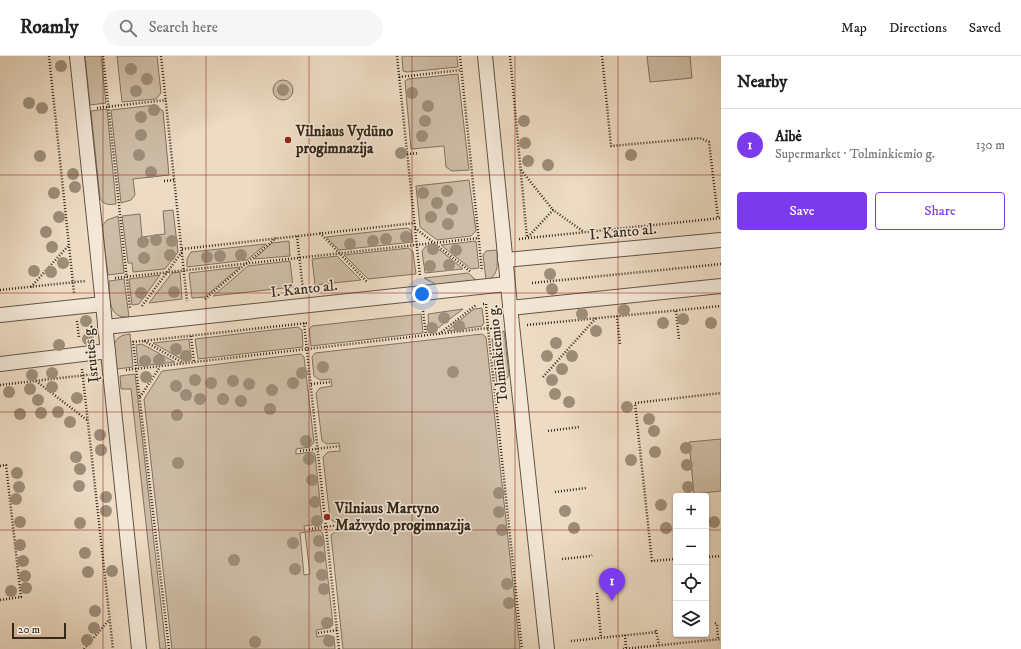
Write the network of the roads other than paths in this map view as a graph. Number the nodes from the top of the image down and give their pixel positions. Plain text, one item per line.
1 (77, 56) edge
2 (484, 56) edge
3 (721, 240) edge
4 (505, 260) junction
5 (507, 284) junction
6 (721, 286) edge
7 (103, 304) junction
8 (510, 308) junction
9 (0, 315) edge
10 (105, 327) junction
11 (108, 351) junction
12 (0, 364) edge
13 (139, 649) edge
14 (547, 649) edge

1 - 7 street, Įsruties g.
2 - 4 street, Tolminkiemio g.
3 - 4 street, I. Kanto al.
4 - 5 street, Tolminkiemio g.
5 - 8 street, Tolminkiemio g.
5 - 10 street, I. Kanto al.
6 - 8 street
7 - 9 street
7 - 10 street, Įsruties g.
8 - 14 street, Tolminkiemio g.
10 - 11 street, Įsruties g.
11 - 12 street
11 - 13 street, Įsruties g.

